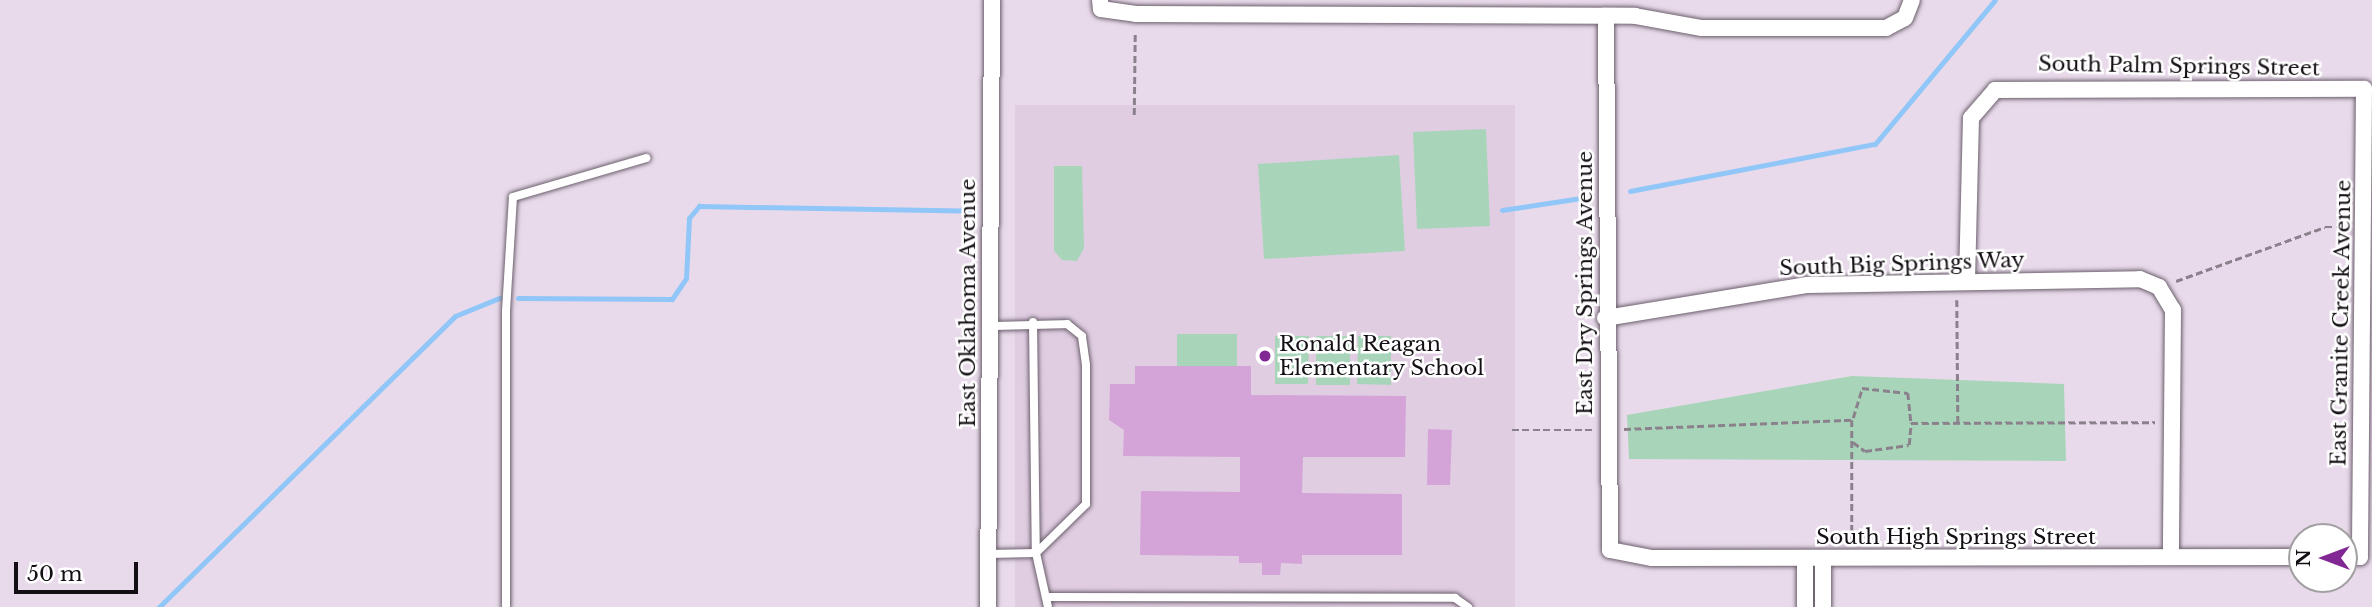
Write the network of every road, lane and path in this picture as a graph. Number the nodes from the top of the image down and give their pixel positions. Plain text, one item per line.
1 (992, 0) edge
2 (1912, 0) edge
3 (1100, 4) edge
4 (1136, 14) junction
5 (1606, 16) junction
6 (2364, 89) joint
7 (1134, 115) dead end
8 (646, 158) dead end
9 (2366, 226) edge
10 (1962, 281) junction
11 (2159, 287) junction
12 (1605, 318) junction
13 (1033, 323) junction
14 (989, 326) junction
15 (1852, 420) junction
16 (1958, 422) junction
17 (2172, 422) junction
18 (1911, 423) junction
19 (1512, 430) dead end
20 (1605, 430) junction
21 (1852, 442) junction
22 (2353, 523) edge
23 (1611, 550) joint
24 (1036, 553) junction
25 (988, 554) junction
26 (2171, 557) junction
27 (2288, 557) edge
28 (1805, 558) junction
29 (1823, 558) junction
30 (1852, 558) junction
31 (1048, 597) junction
32 (506, 607) edge
33 (988, 607) edge
34 (1048, 607) edge
35 (1468, 607) edge
36 (1805, 607) edge
37 (1823, 607) edge

1 - 14 street, East Oklahoma Avenue
2 - 5 street
3 - 4 street
4 - 5 street
4 - 7 path
5 - 12 street, East Dry Springs Avenue
6 - 9 street, East Granite Creek Avenue
6 - 10 street, South Palm Springs Street
8 - 32 lane
9 - 11 path
9 - 22 street, East Granite Creek Avenue
10 - 11 street, South Big Springs Way
10 - 12 street, South Big Springs Way
10 - 16 path
11 - 17 street
12 - 20 street, East Dry Springs Avenue
13 - 14 lane
13 - 24 lane
13 - 24 lane
14 - 25 street, East Oklahoma Avenue
15 - 18 path
15 - 20 path
15 - 21 path
16 - 17 path
16 - 18 path
17 - 26 street
18 - 21 path
19 - 20 path
20 - 23 street, East Dry Springs Avenue
21 - 30 path
23 - 28 street, South High Springs Street
24 - 25 lane
24 - 31 lane
25 - 33 street, East Oklahoma Avenue
26 - 27 street, South High Springs Street
26 - 30 street, South High Springs Street
28 - 29 street, South High Springs Street
28 - 36 street
29 - 30 street, South High Springs Street
29 - 37 street
31 - 34 lane
31 - 35 lane

